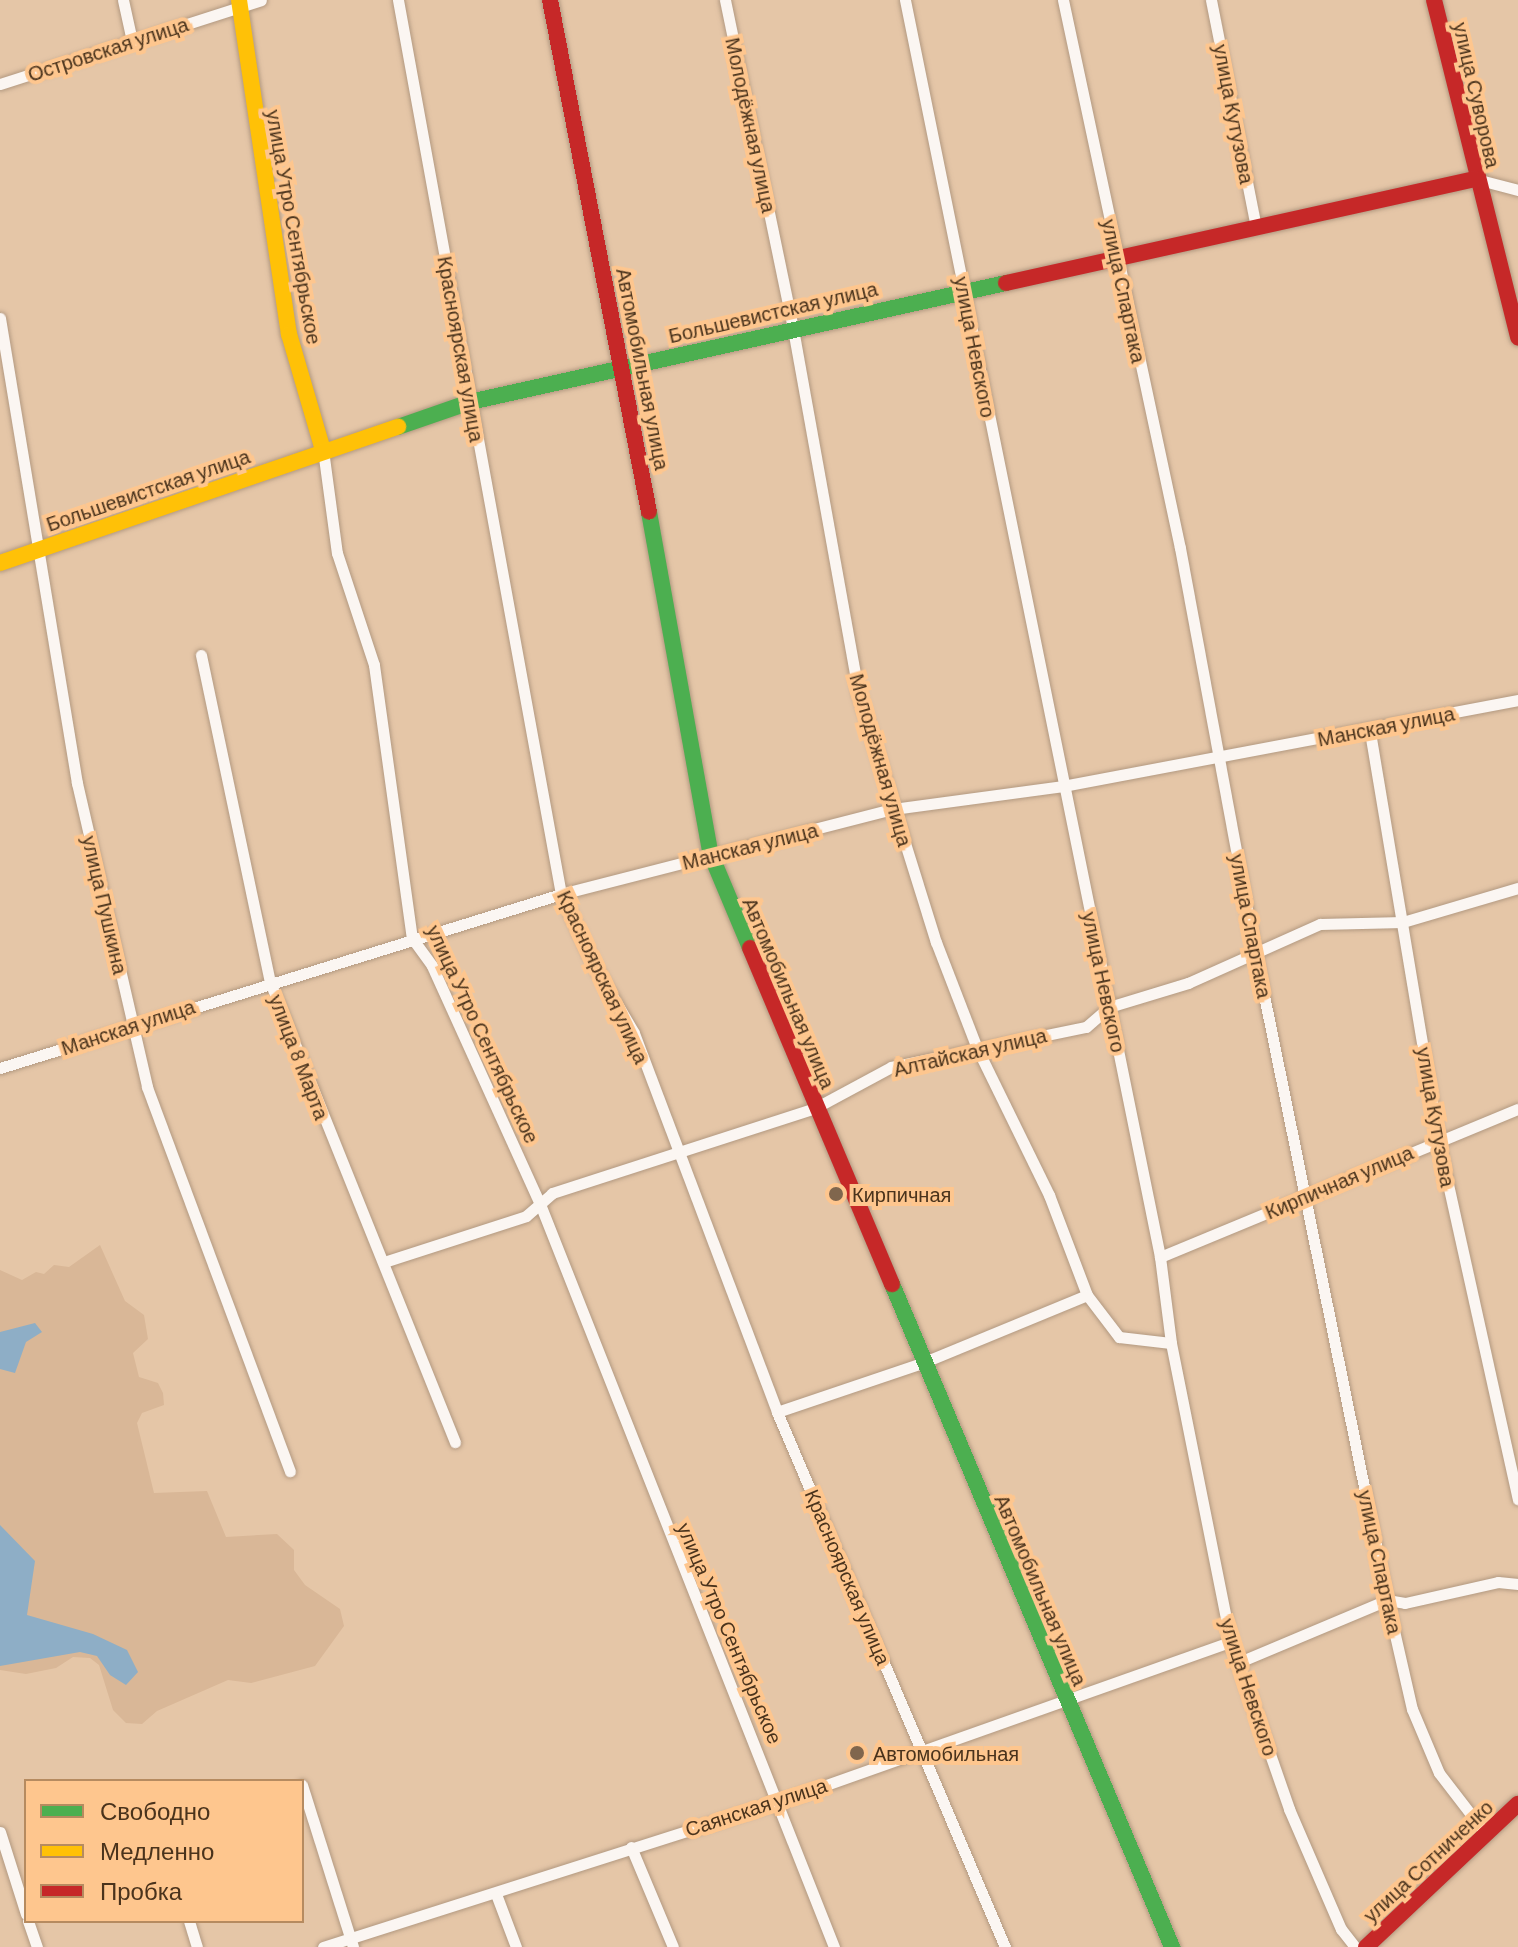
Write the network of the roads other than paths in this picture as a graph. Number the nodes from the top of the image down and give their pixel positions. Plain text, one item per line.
1 (123, 0) edge
2 (261, 0) edge
3 (398, 0) edge
4 (550, 0) edge
5 (725, 0) edge
6 (905, 0) edge
7 (1063, 0) edge
8 (1211, 0) edge
9 (1434, 0) edge
10 (238, 4) edge
11 (132, 41) junction
12 (0, 84) edge
13 (1476, 179) junction
14 (1518, 190) edge
15 (1256, 227) junction
16 (1116, 255) junction
17 (964, 289) junction
18 (0, 318) edge
19 (793, 329) junction
20 (1518, 338) edge
21 (623, 366) junction
22 (470, 402) junction
23 (323, 450) junction
24 (42, 548) junction
25 (0, 563) edge
26 (201, 655) dead end
27 (1518, 700) edge
28 (1370, 732) junction
29 (1220, 755) junction
30 (1063, 786) junction
31 (893, 809) junction
32 (711, 855) junction
33 (1518, 888) edge
34 (561, 894) junction
35 (1403, 922) junction
36 (412, 938) junction
37 (1255, 951) junction
38 (270, 982) junction
39 (1109, 1007) junction
40 (132, 1026) junction
41 (977, 1048) junction
42 (0, 1068) edge
43 (815, 1108) junction
44 (1518, 1109) edge
45 (1438, 1139) junction
46 (676, 1153) junction
47 (1306, 1198) junction
48 (540, 1204) junction
49 (1160, 1257) junction
50 (384, 1262) junction
51 (1087, 1295) junction
52 (1171, 1343) junction
53 (922, 1363) junction
54 (777, 1412) junction
55 (455, 1442) dead end
56 (290, 1471) dead end
57 (1518, 1499) edge
58 (1518, 1584) edge
59 (1387, 1600) junction
60 (1231, 1642) junction
61 (1237, 1663) junction
62 (1065, 1699) junction
63 (922, 1750) junction
64 (304, 1791) edge
65 (778, 1802) junction
66 (1518, 1804) edge
67 (0, 1832) edge
68 (1486, 1834) junction
69 (631, 1847) junction
70 (496, 1894) junction
71 (24, 1908) edge
72 (29, 1923) edge
73 (190, 1923) edge
74 (352, 1943) edge
75 (37, 1947) edge
76 (197, 1947) edge
77 (323, 1947) edge
78 (516, 1947) edge
79 (673, 1947) edge
80 (834, 1947) edge
81 (1005, 1947) edge
82 (1172, 1947) edge
83 (1355, 1947) edge
84 (1366, 1947) edge

1 - 11 street
2 - 10 street, Островская улица
3 - 22 street, Красноярская улица
4 - 21 street, Автомобильная улица
5 - 19 street, Молодёжная улица
6 - 17 street, улица Невского
7 - 16 street, улица Спартака
8 - 15 street, улица Кутузова
9 - 13 street, улица Суворова
10 - 11 street, Островская улица
10 - 23 street, улица Утро Сентябрьское
11 - 12 street, Островская улица
13 - 14 street
13 - 15 street, Большевистская улица
13 - 20 street, улица Суворова
15 - 16 street, Большевистская улица
16 - 17 street, Большевистская улица
16 - 29 street, улица Спартака
17 - 19 street, Большевистская улица
17 - 30 street, улица Невского
18 - 24 street, улица Пушкина
19 - 21 street, Большевистская улица
19 - 31 street, Молодёжная улица
21 - 22 street, Большевистская улица
21 - 32 street, Автомобильная улица
22 - 23 street, Большевистская улица
22 - 34 street, Красноярская улица
23 - 24 street, Большевистская улица
23 - 36 street, улица Утро Сентябрьское
24 - 25 street, Большевистская улица
24 - 40 street, улица Пушкина
26 - 38 street, улица 8 Марта
27 - 28 street, Манская улица
28 - 29 street, Манская улица
28 - 35 street, улица Кутузова
29 - 30 street, Манская улица
29 - 37 street, улица Спартака
30 - 31 street, Манская улица
30 - 39 street, улица Невского
31 - 32 street, Манская улица
31 - 41 street, Молодёжная улица
32 - 34 street, Манская улица
32 - 43 street, Автомобильная улица
33 - 35 street, Алтайская улица
34 - 36 street, Манская улица
34 - 46 street, Красноярская улица
35 - 37 street, Алтайская улица
35 - 45 street, улица Кутузова
36 - 38 street, Манская улица
36 - 48 street, улица Утро Сентябрьское
37 - 39 street, Алтайская улица
37 - 47 street, улица Спартака
38 - 40 street, Манская улица
38 - 50 street, улица 8 Марта
39 - 41 street, Алтайская улица
39 - 49 street, улица Невского
40 - 42 street, Манская улица
40 - 56 street, улица Пушкина
41 - 43 street, Алтайская улица
41 - 51 street, Молодёжная улица
43 - 46 street, Алтайская улица
43 - 53 street, Автомобильная улица
44 - 45 street, Кирпичная улица
45 - 47 street, Кирпичная улица
45 - 57 street, улица Кутузова
46 - 48 street, Алтайская улица
46 - 54 street, Красноярская улица
47 - 49 street, Кирпичная улица
47 - 59 street, улица Спартака
48 - 50 street, Алтайская улица
48 - 65 street, улица Утро Сентябрьское
49 - 52 street, улица Невского
50 - 55 street, улица 8 Марта
51 - 52 street, Молодёжная улица
51 - 53 street
52 - 60 street, улица Невского
53 - 54 street
53 - 62 street, Автомобильная улица
54 - 63 street, Красноярская улица
58 - 59 street
59 - 61 street
59 - 68 street, улица Спартака
60 - 61 street, улица Невского
60 - 62 street, Саянская улица
61 - 83 street, улица Невского
62 - 63 street, Саянская улица
62 - 82 street, Автомобильная улица
63 - 65 street, Саянская улица
63 - 81 street, Красноярская улица
64 - 74 street
65 - 69 street, Саянская улица
65 - 80 street, улица Утро Сентябрьское
66 - 68 street, улица Сотниченко
67 - 71 street
68 - 84 street, улица Сотниченко
69 - 70 street, Саянская улица
69 - 79 street
70 - 74 street, Саянская улица
70 - 78 street
72 - 75 street
73 - 76 street
74 - 77 street, Саянская улица

